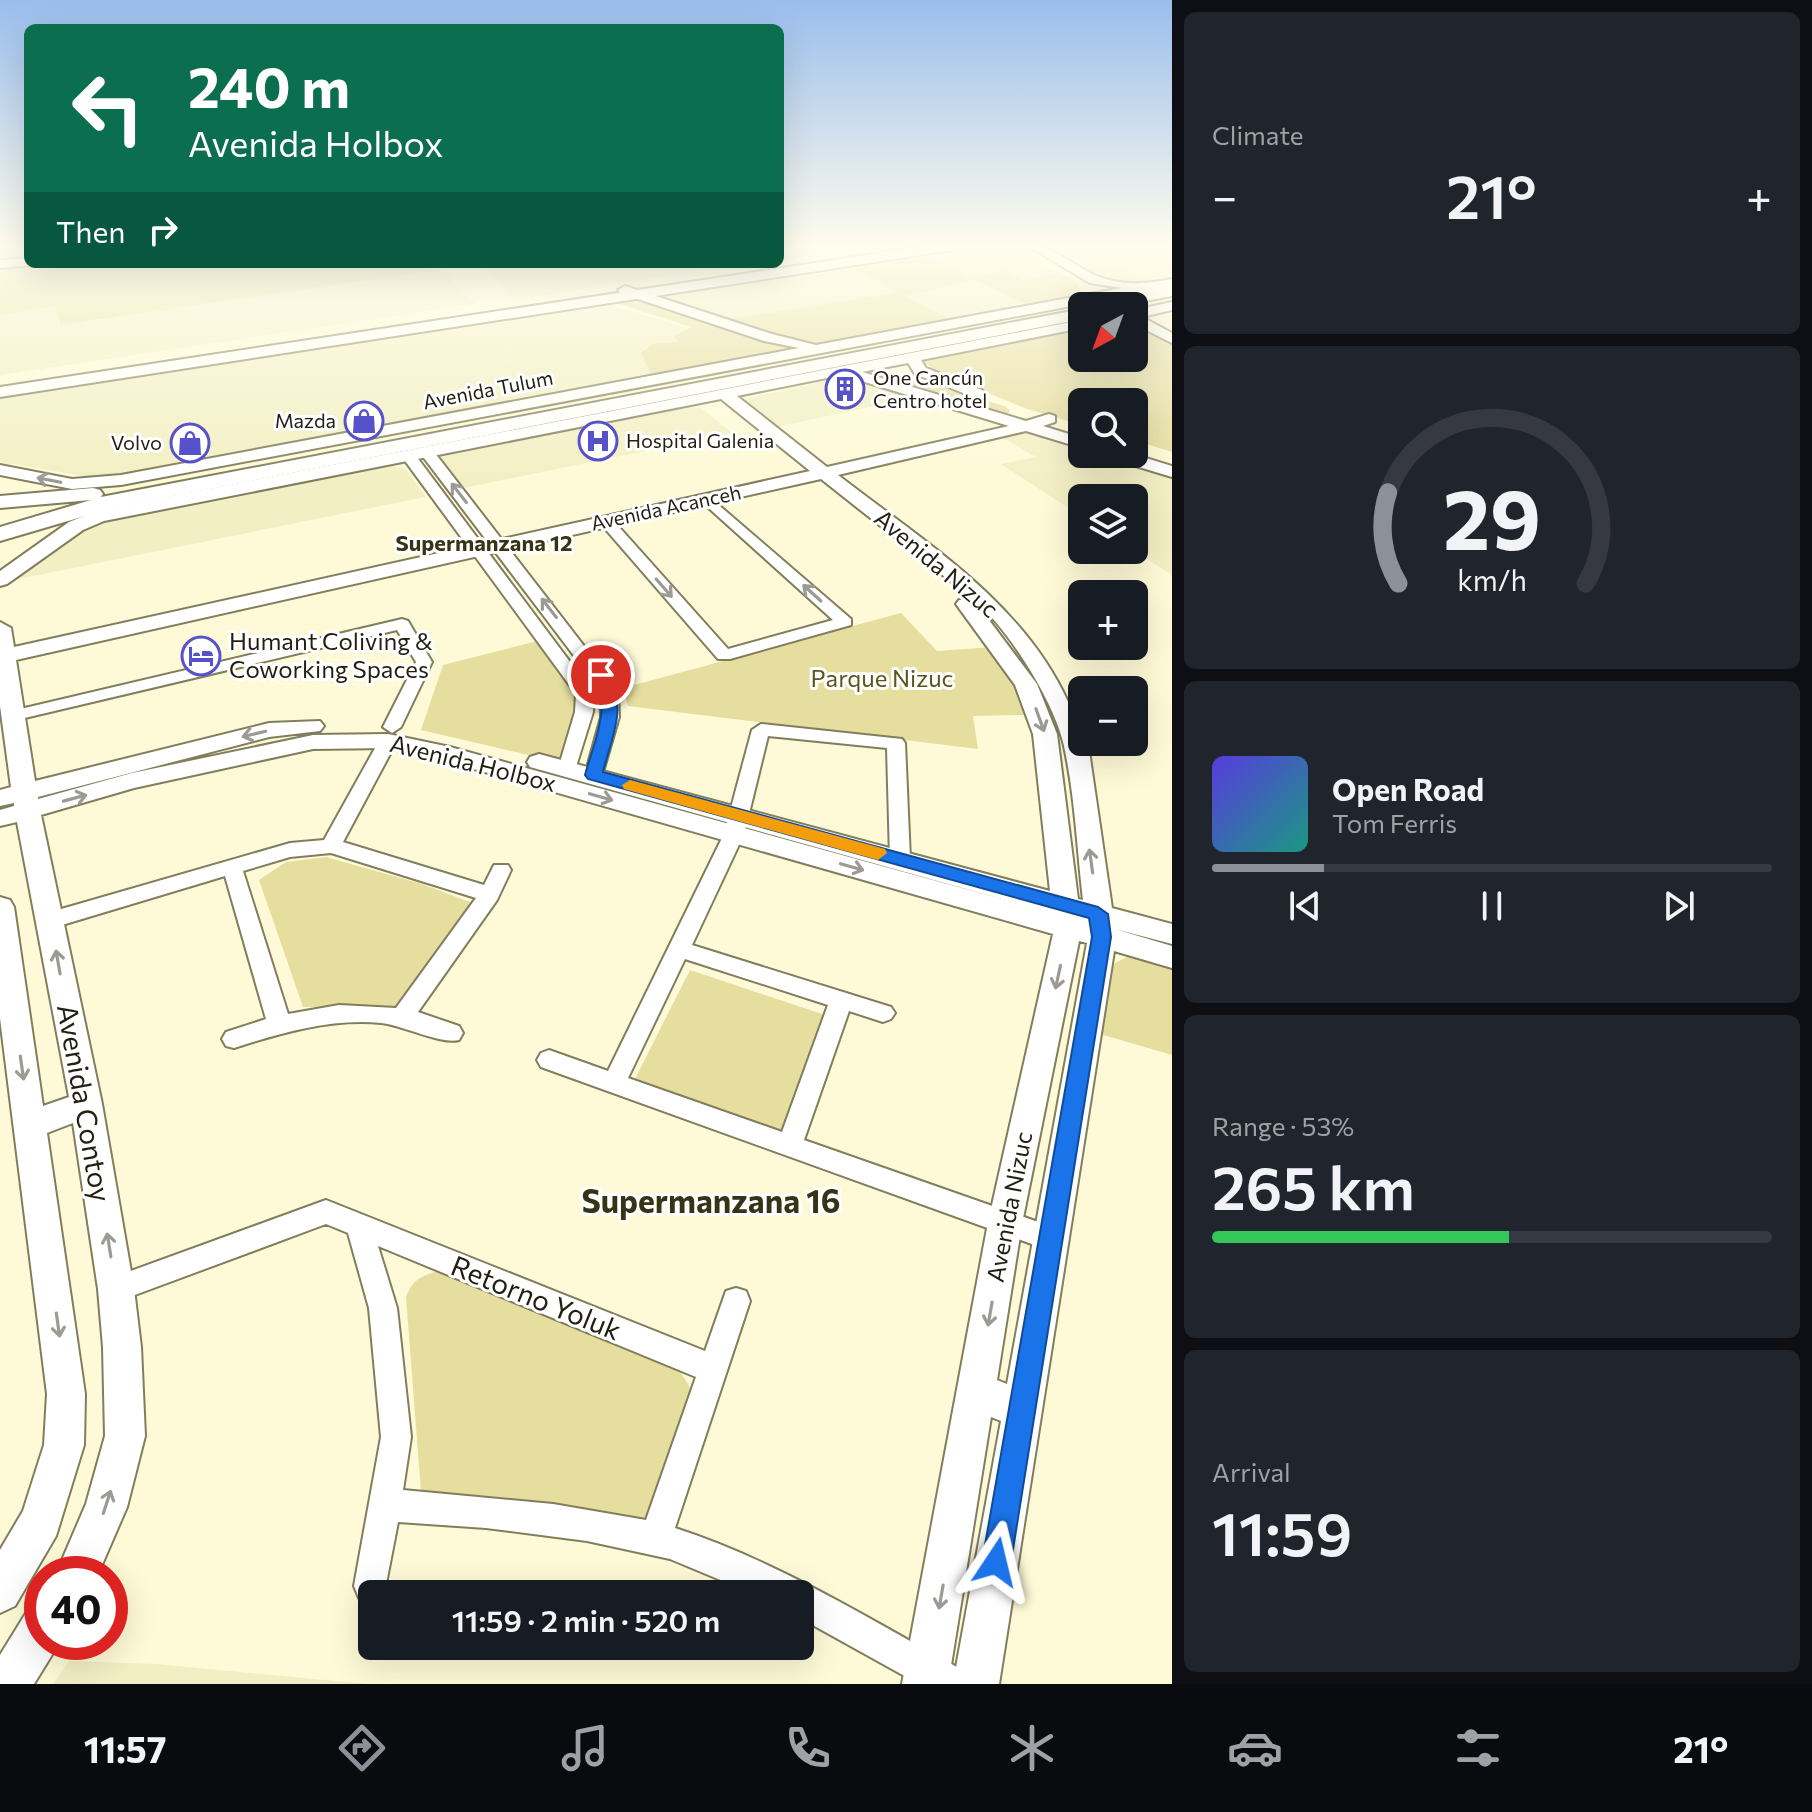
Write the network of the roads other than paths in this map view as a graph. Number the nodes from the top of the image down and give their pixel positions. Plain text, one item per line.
1 (410, 325) edge
2 (428, 325) edge
3 (684, 325) edge
4 (727, 325) edge
5 (977, 325) edge
6 (1000, 325) edge
7 (1011, 325) edge
8 (1049, 325) edge
9 (1148, 325) edge
10 (1068, 327) edge
11 (1029, 334) junction
12 (884, 337) junction
13 (769, 338) junction
14 (1172, 339) edge
15 (750, 345) junction
16 (828, 348) junction
17 (865, 348) junction
18 (749, 363) junction
19 (916, 364) junction
20 (840, 370) junction
21 (882, 381) junction
22 (0, 383) edge
23 (0, 392) edge
24 (716, 395) junction
25 (602, 417) junction
26 (1008, 419) junction
27 (1027, 419) junction
28 (531, 422) junction
29 (1068, 424) edge
30 (1068, 437) edge
31 (1148, 448) edge
32 (426, 451) junction
33 (274, 452) junction
34 (408, 455) junction
35 (1172, 455) edge
36 (1148, 464) edge
37 (0, 470) edge
38 (809, 471) junction
39 (1172, 472) edge
40 (237, 473) junction
41 (294, 479) junction
42 (0, 481) edge
43 (26, 499) junction
44 (707, 499) junction
45 (0, 502) edge
46 (606, 521) junction
47 (29, 527) junction
48 (0, 534) edge
49 (485, 542) junction
50 (0, 580) edge
51 (1, 646) edge
52 (12, 716) junction
53 (390, 734) junction
54 (567, 769) junction
55 (594, 775) junction
56 (1050, 777) junction
57 (1081, 782) junction
58 (13, 804) edge
59 (737, 825) junction
60 (331, 846) junction
61 (900, 859) junction
62 (232, 867) junction
63 (501, 870) dead end
64 (490, 895) junction
65 (1067, 916) junction
66 (52, 920) junction
67 (1, 926) edge
68 (1100, 926) junction
69 (1172, 934) edge
70 (679, 949) junction
71 (1172, 957) edge
72 (841, 1000) junction
73 (883, 1013) dead end
74 (402, 1017) junction
75 (279, 1023) junction
76 (451, 1033) dead end
77 (234, 1039) dead end
78 (549, 1060) dead end
79 (614, 1083) junction
80 (86, 1104) junction
81 (30, 1125) junction
82 (789, 1147) junction
83 (1005, 1223) junction
84 (359, 1226) junction
85 (1051, 1239) junction
86 (116, 1289) junction
87 (736, 1301) dead end
88 (713, 1369) junction
89 (976, 1391) junction
90 (1022, 1410) junction
91 (385, 1505) junction
92 (656, 1538) junction
93 (85, 1556) edge
94 (372, 1580) edge
95 (763, 1580) edge
96 (0, 1591) edge
97 (814, 1608) edge
98 (24, 1658) edge
99 (936, 1679) edge
100 (8, 1684) edge
101 (976, 1684) edge

1 - 22 main road
2 - 23 main road
3 - 15 street
4 - 13 street
5 - 12 street, Avenida Tulum
6 - 17 main road, Avenida Tulum
7 - 28 main road, Avenida Tulum
8 - 11 main road
9 - 14 street
10 - 11 street
11 - 19 street
12 - 16 street, Avenida Tulum
12 - 17 main road
13 - 15 street
13 - 16 street
15 - 18 street
16 - 18 street, Avenida Tulum
17 - 40 main road, Avenida Tulum
18 - 33 street, Avenida Tulum
19 - 20 street
19 - 21 street
19 - 27 street
20 - 21 street
20 - 24 street
21 - 26 street
24 - 25 street
24 - 38 street, Avenida Nizuc
25 - 28 main road
25 - 32 street
26 - 27 street, Avenida Acanceh
26 - 38 street, Avenida Acanceh
27 - 29 street, Avenida Acanceh
27 - 30 street
27 - 38 street, Avenida Acanceh
28 - 40 main road, Avenida Tulum
31 - 35 street
32 - 34 street
49 -> 32 street
33 -> 37 street, Avenida Tulum
33 - 40 main road
34 - 41 street
34 - 49 street
36 - 39 street
38 - 44 street, Avenida Acanceh
38 - 49 street, Avenida Acanceh
38 -> 56 street, Avenida Nizuc
38 - 57 street, Avenida Nizuc
40 - 41 main road
40 - 43 main road, Avenida Tulum
40 - 47 main road, Avenida Tulum
41 - 50 street
42 - 43 street
43 - 45 main road, Avenida Tulum
43 - 47 main road
44 - 46 street, Avenida Acanceh
46 -> 44 street
46 - 49 street, Avenida Acanceh
47 - 48 main road, Avenida Tulum
47 - 50 street
49 - 51 street, Avenida Acanceh
49 - 54 street
55 -> 49 street
51 - 52 street, Avenida Contoy
52 - 53 street
52 - 58 street, Avenida Contoy
53 - 54 street, Avenida Holbox
53 - 58 street, Avenida Holbox
53 -> 59 street, Avenida Holbox
53 - 60 street
54 - 55 street, Avenida Holbox
55 - 59 street, Avenida Holbox
56 - 57 street
56 - 65 street, Avenida Nizuc
68 -> 57 street, Avenida Nizuc
58 - 66 street, Avenida Contoy
59 - 61 street, Avenida Holbox
59 - 61 street
59 -> 65 street, Avenida Holbox
59 - 70 street
60 - 62 street
60 - 64 street
61 - 65 street, Avenida Holbox
62 - 66 street
62 - 75 street
63 - 64 street
64 - 74 street
65 - 68 street, Avenida Holbox
65 -> 83 street, Avenida Nizuc
80 -> 66 street, Avenida Contoy
67 -> 81 street
68 - 69 street, Avenida Holbox
68 - 71 street, Avenida Holbox
68 - 85 street, Avenida Nizuc
70 - 72 street
70 - 79 street
72 - 73 street
72 - 82 street
74 - 75 street
74 - 76 street
75 - 77 street
78 - 79 street
79 - 82 street
80 - 81 street
86 -> 80 street, Avenida Contoy
81 -> 96 street
82 - 83 street
83 - 85 street
83 -> 89 street, Avenida Nizuc
84 - 86 street, Retorno Yoluk
84 - 88 street, Retorno Yoluk
84 - 91 street
85 - 90 street, Avenida Nizuc
93 -> 86 street, Avenida Contoy
87 - 88 street
88 - 92 street
89 - 90 street
89 -> 99 street, Avenida Nizuc
90 - 101 street, Avenida Nizuc
91 - 92 street
91 - 94 street
92 - 95 street
97 - 99 street
98 - 100 street

